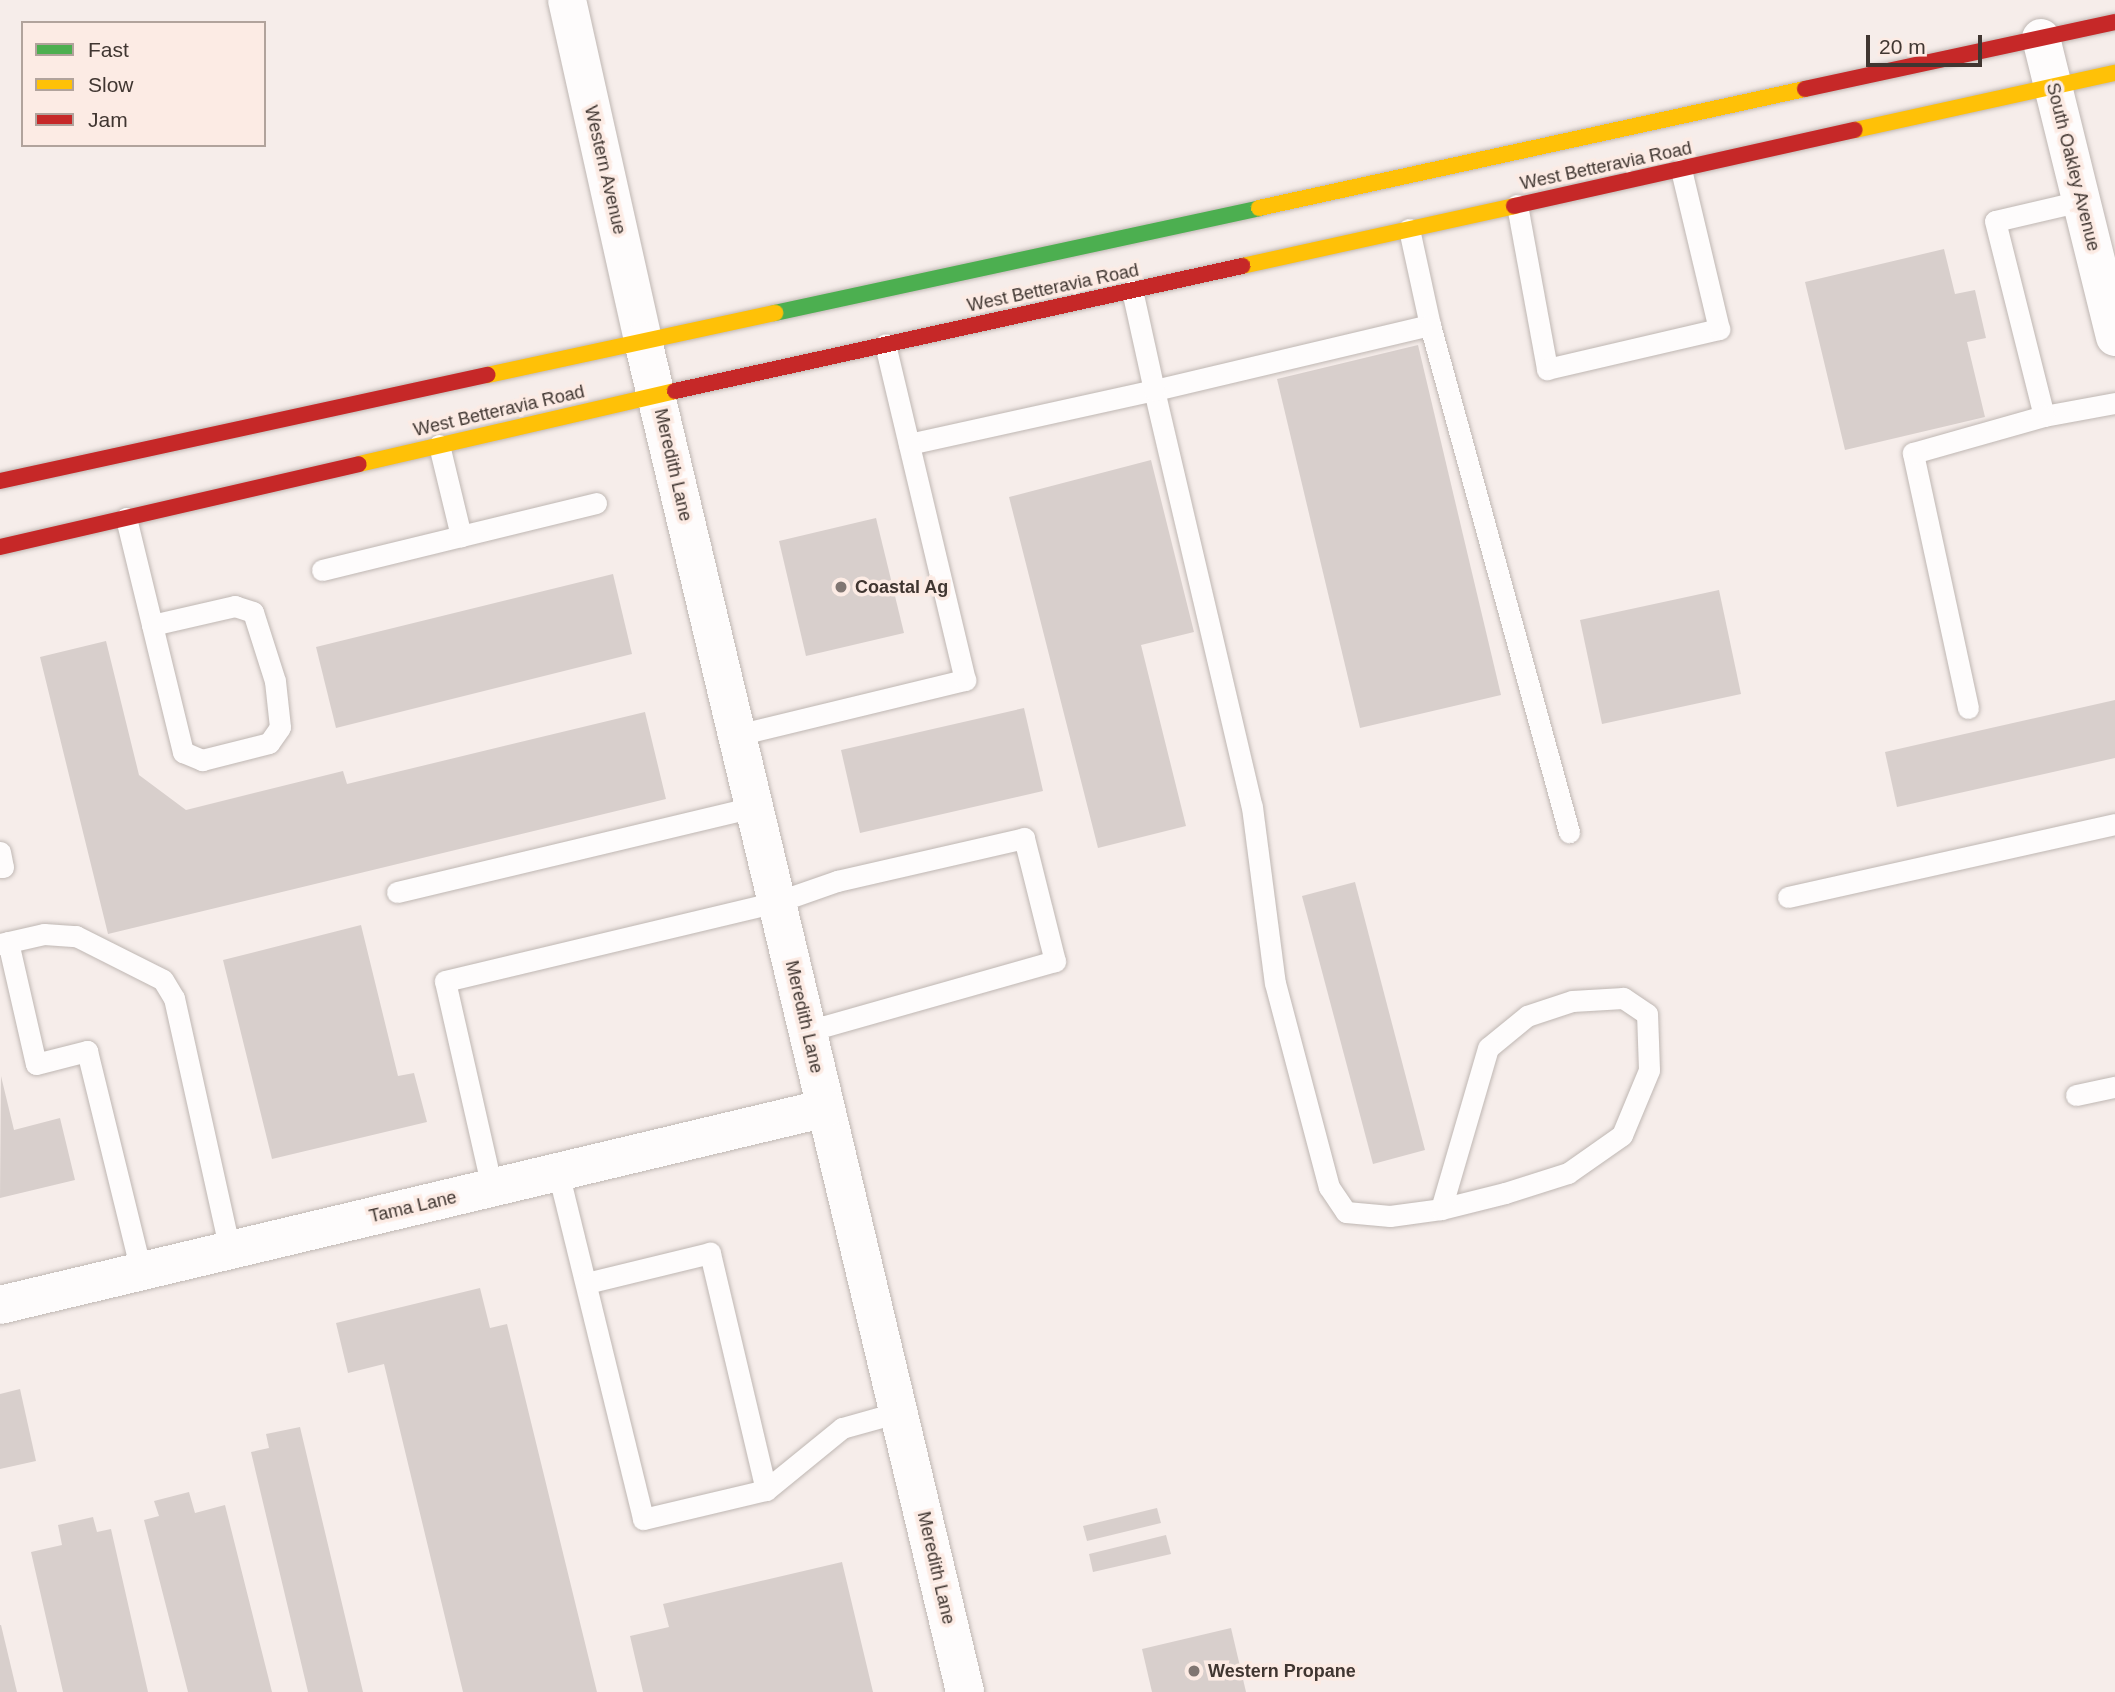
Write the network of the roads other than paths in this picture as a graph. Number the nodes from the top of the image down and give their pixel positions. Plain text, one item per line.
1 (566, 0) edge
2 (2115, 22) edge
3 (2041, 38) junction
4 (2115, 73) edge
5 (2053, 87) junction
6 (1681, 169) junction
7 (2081, 201) junction
8 (1517, 205) junction
9 (1409, 229) junction
10 (1132, 290) junction
11 (1430, 325) junction
12 (2115, 337) edge
13 (643, 341) junction
14 (885, 344) junction
15 (1154, 390) junction
16 (656, 395) junction
17 (2115, 403) edge
18 (2045, 416) junction
19 (909, 444) junction
20 (439, 445) junction
21 (0, 481) edge
22 (596, 503) dead end
23 (126, 518) junction
24 (461, 536) junction
25 (0, 547) edge
26 (322, 570) dead end
27 (152, 625) junction
28 (1968, 708) dead end
29 (737, 735) junction
30 (755, 807) junction
31 (2115, 824) edge
32 (1569, 832) dead end
33 (0, 852) edge
34 (0, 867) edge
35 (397, 892) dead end
36 (1788, 897) dead end
37 (777, 902) junction
38 (4, 943) edge
39 (807, 1031) junction
40 (2115, 1087) edge
41 (2076, 1095) dead end
42 (826, 1108) junction
43 (558, 1172) junction
44 (492, 1188) junction
45 (1441, 1209) junction
46 (230, 1250) junction
47 (141, 1271) junction
48 (587, 1283) junction
49 (0, 1305) edge
50 (899, 1412) junction
51 (766, 1490) junction
52 (965, 1692) edge

1 - 13 street, Western Avenue
2 - 3 main road, West Betteravia Road
3 - 5 street, South Oakley Avenue
3 - 13 main road, West Betteravia Road
4 - 5 main road, West Betteravia Road
5 - 6 main road, West Betteravia Road
5 - 7 street, South Oakley Avenue
6 - 8 main road, West Betteravia Road
6 - 8 lane
7 - 12 street, South Oakley Avenue
7 - 18 lane
8 - 9 main road, West Betteravia Road
9 - 10 main road, West Betteravia Road
9 - 11 lane
10 - 14 main road, West Betteravia Road
10 - 15 lane
11 - 15 lane
11 - 32 lane
13 - 16 street, Meredith Lane
13 - 21 main road, West Betteravia Road
14 - 16 main road, West Betteravia Road
14 - 19 lane
15 - 19 lane
15 - 45 lane
16 - 20 main road, West Betteravia Road
16 - 29 street, Meredith Lane
17 - 18 lane
18 - 28 lane
19 - 29 lane
20 - 23 main road, West Betteravia Road
20 - 24 lane
22 - 24 lane
23 - 25 main road, West Betteravia Road
23 - 27 lane
24 - 26 lane
27 - 27 lane
29 - 30 street, Meredith Lane
30 - 35 lane
30 - 37 street, Meredith Lane
31 - 36 lane
33 - 34 lane
37 - 39 street, Meredith Lane
37 - 39 lane
37 - 44 lane
38 - 46 lane
38 - 47 lane
39 - 42 street, Meredith Lane
40 - 41 lane
42 - 43 street, Tama Lane
42 - 50 street, Meredith Lane
43 - 44 street, Tama Lane
43 - 48 lane
44 - 46 street, Tama Lane
45 - 45 lane
46 - 47 street, Tama Lane
47 - 49 street, Tama Lane
48 - 51 lane
48 - 51 lane
50 - 51 lane
50 - 52 street, Meredith Lane

